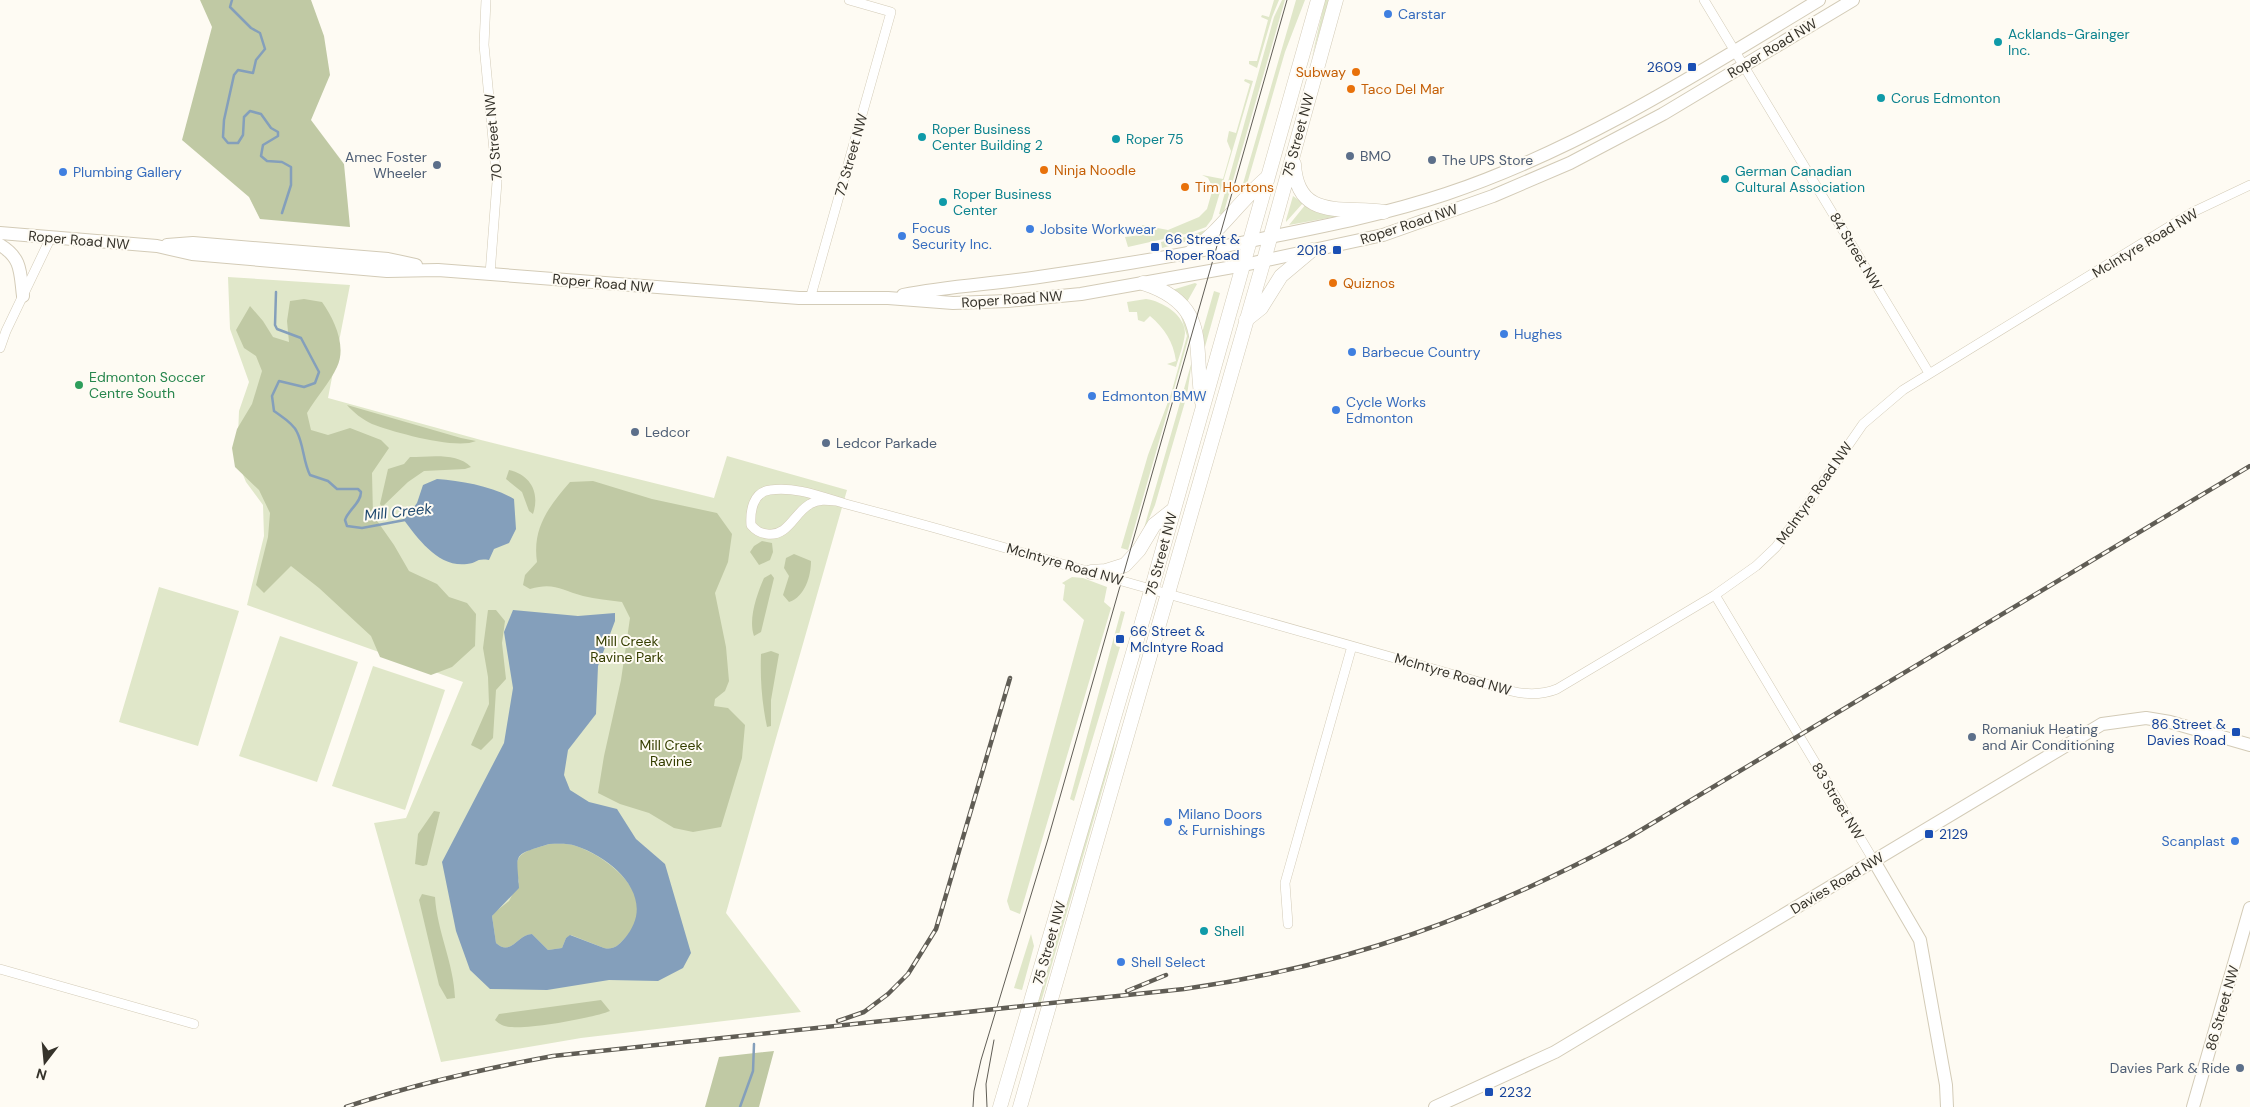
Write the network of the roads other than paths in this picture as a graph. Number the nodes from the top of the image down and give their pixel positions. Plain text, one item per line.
1 (486, 0) edge
2 (849, 0) edge
3 (1318, 0) edge
4 (1336, 0) edge
5 (1704, 0) edge
6 (1819, 0) edge
7 (1853, 0) edge
8 (1735, 51) junction
9 (1744, 65) junction
10 (1294, 151) junction
11 (1268, 178) junction
12 (2250, 185) edge
13 (1384, 212) junction
14 (0, 233) edge
15 (51, 237) junction
16 (1270, 237) junction
17 (1250, 242) junction
18 (0, 245) edge
19 (1312, 250) junction
20 (1190, 253) junction
21 (1264, 260) junction
22 (1244, 265) junction
23 (490, 274) junction
24 (1143, 283) junction
25 (23, 296) junction
26 (888, 298) junction
27 (810, 299) junction
28 (1246, 320) junction
29 (0, 348) edge
30 (1929, 373) junction
31 (1203, 407) junction
32 (836, 501) junction
33 (1173, 510) junction
34 (1091, 572) junction
35 (1151, 589) junction
36 (1167, 593) junction
37 (1715, 595) junction
38 (1352, 646) junction
39 (2250, 745) edge
40 (1874, 862) junction
41 (2250, 908) edge
42 (1288, 924) dead end
43 (0, 969) edge
44 (194, 1024) dead end
45 (1000, 1107) edge
46 (1020, 1107) edge
47 (1435, 1107) edge
48 (1947, 1107) edge
49 (2193, 1107) edge

1 - 23 street, 70 Street NW
2 - 27 street, 72 Street NW
3 - 11 main road, 75 Street NW
4 - 10 main road, 75 Street NW
5 - 8 street, 84 Street NW
6 - 8 main road, Roper Road NW
7 - 9 main road, Roper Road NW
8 - 9 street, 84 Street NW
8 - 13 main road, Roper Road NW
9 - 19 main road, Roper Road NW
9 - 30 street, 84 Street NW
10 - 13 main road
10 - 16 main road, 75 Street NW
11 - 17 main road, 75 Street NW
11 - 20 main road
12 - 30 street, McIntyre Road NW
13 - 16 main road, Roper Road NW
14 - 15 main road, Roper Road NW
15 - 23 main road, Roper Road NW
15 - 25 street
16 - 17 main road, Roper Road NW
16 - 21 main road, 75 Street NW
17 - 20 main road, Roper Road NW
17 - 22 main road, 75 Street NW
18 - 25 main road
19 - 21 main road, Roper Road NW
19 - 28 main road
20 - 26 main road, Roper Road NW
21 - 22 main road, Roper Road NW
21 - 28 main road, 75 Street NW
22 - 24 main road, Roper Road NW
22 - 31 main road, 75 Street NW
23 - 27 main road, Roper Road NW
24 - 26 main road, Roper Road NW
24 - 31 main road
25 - 29 street
26 - 27 main road, Roper Road NW
28 - 36 main road, 75 Street NW
30 - 37 street, McIntyre Road NW
31 - 33 main road, 75 Street NW
32 - 32 street, McIntyre Road NW
32 - 34 street, McIntyre Road NW
33 - 34 main road
33 - 35 main road, 75 Street NW
34 - 35 street, McIntyre Road NW
35 - 36 street, McIntyre Road NW
35 - 45 main road, 75 Street NW
36 - 38 street, McIntyre Road NW
36 - 46 main road, 75 Street NW
37 - 38 street, McIntyre Road NW
37 - 40 street, 83 Street NW
38 - 42 street
39 - 40 main road, Davies Road NW
40 - 47 main road, Davies Road NW
40 - 48 main road, 83 Street NW
41 - 49 main road, 86 Street NW
43 - 44 street

